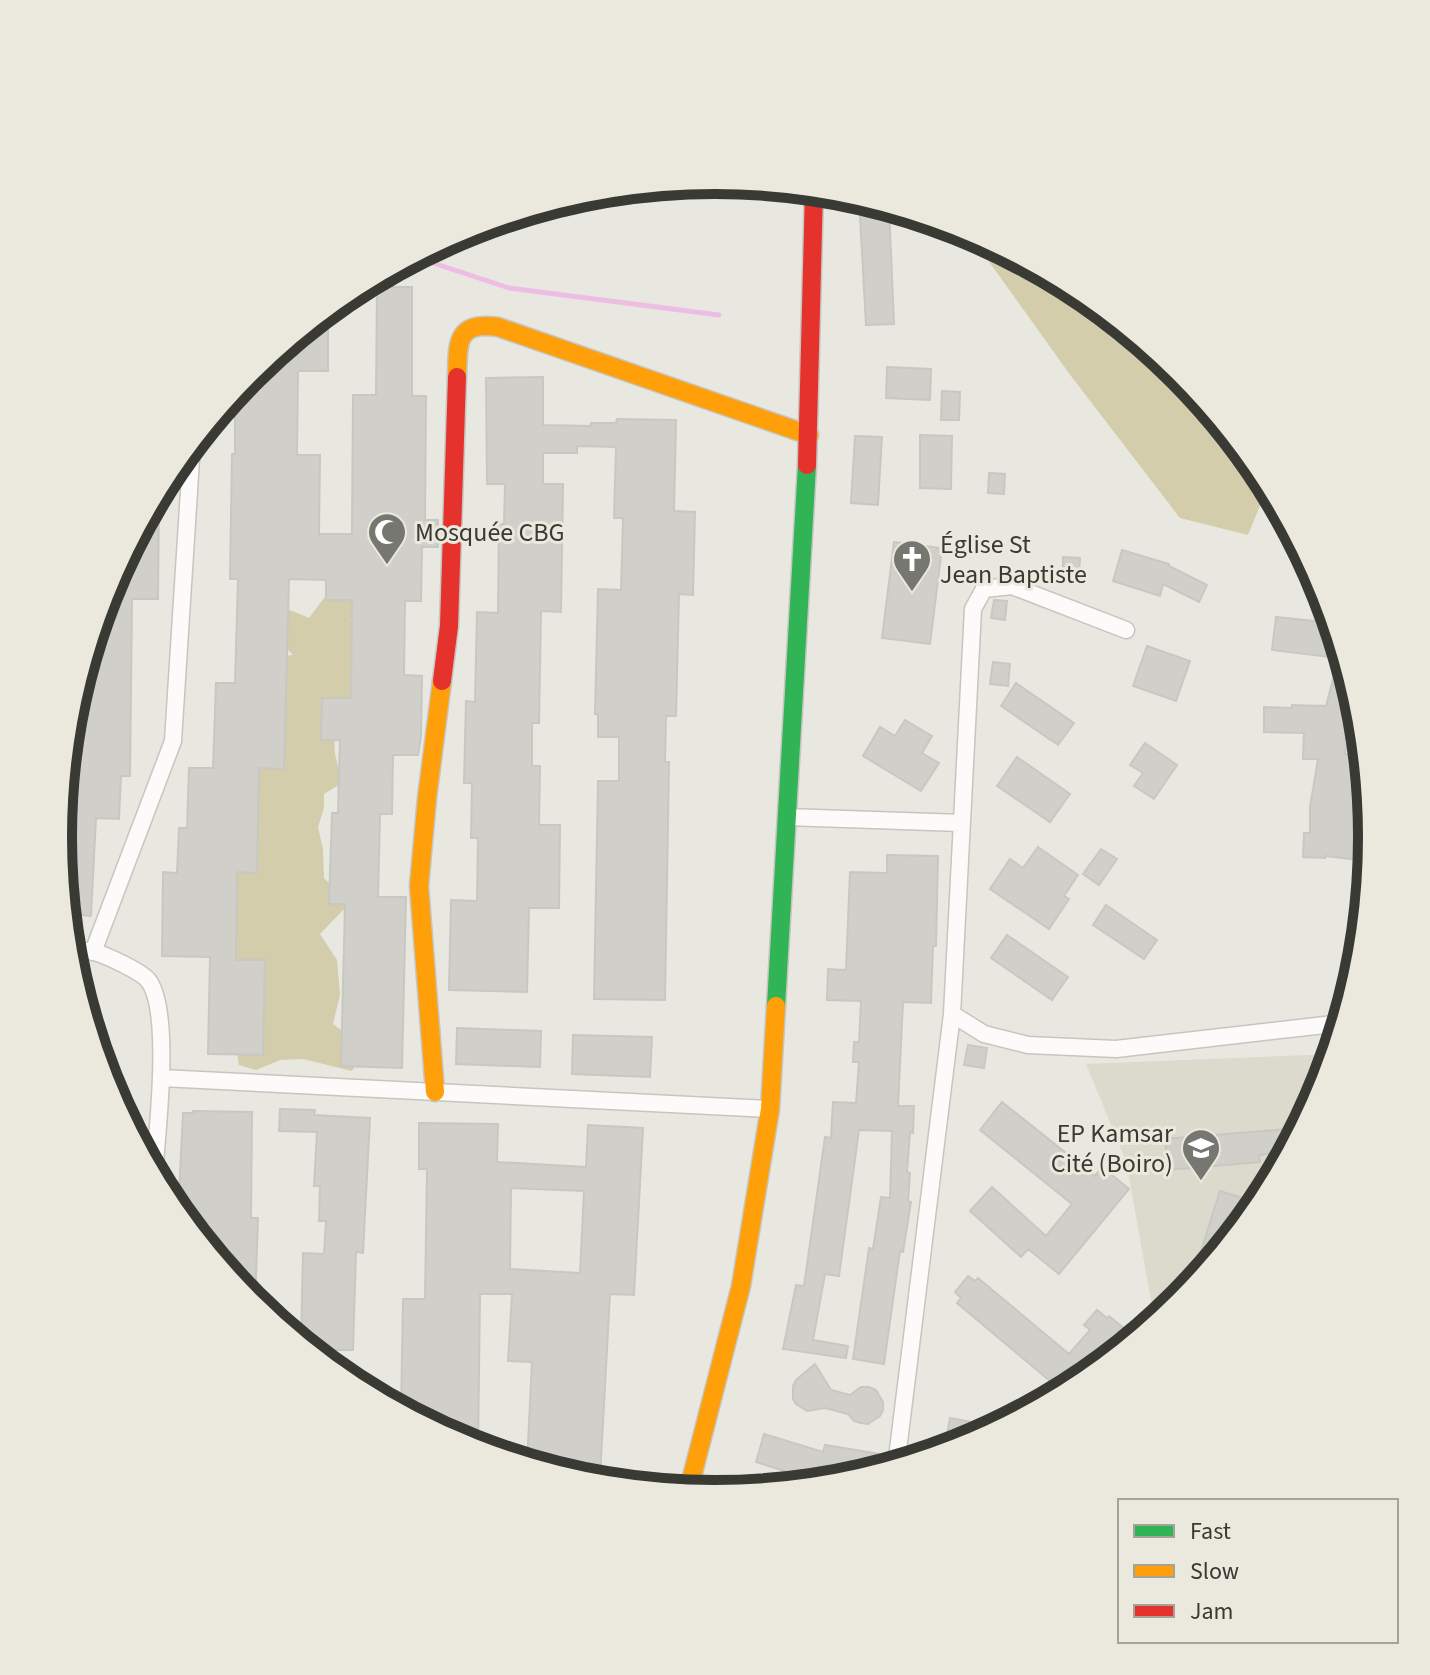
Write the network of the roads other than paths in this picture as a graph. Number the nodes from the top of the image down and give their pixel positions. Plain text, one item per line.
1 (814, 203) edge
2 (809, 435) junction
3 (191, 466) edge
4 (1126, 630) dead end
5 (787, 817) junction
6 (961, 823) junction
7 (82, 952) edge
8 (93, 952) junction
9 (952, 1014) junction
10 (1330, 1024) edge
11 (161, 1078) junction
12 (435, 1092) junction
13 (770, 1109) junction
14 (155, 1154) edge
15 (898, 1454) edge
16 (691, 1479) edge

1 - 2 street
2 - 5 street
2 - 12 street
3 - 8 street
4 - 6 street
5 - 6 street
5 - 13 street
6 - 9 street
7 - 8 street
8 - 11 street
9 - 10 street
9 - 15 street
11 - 12 street
11 - 14 street
12 - 13 street
13 - 16 street

